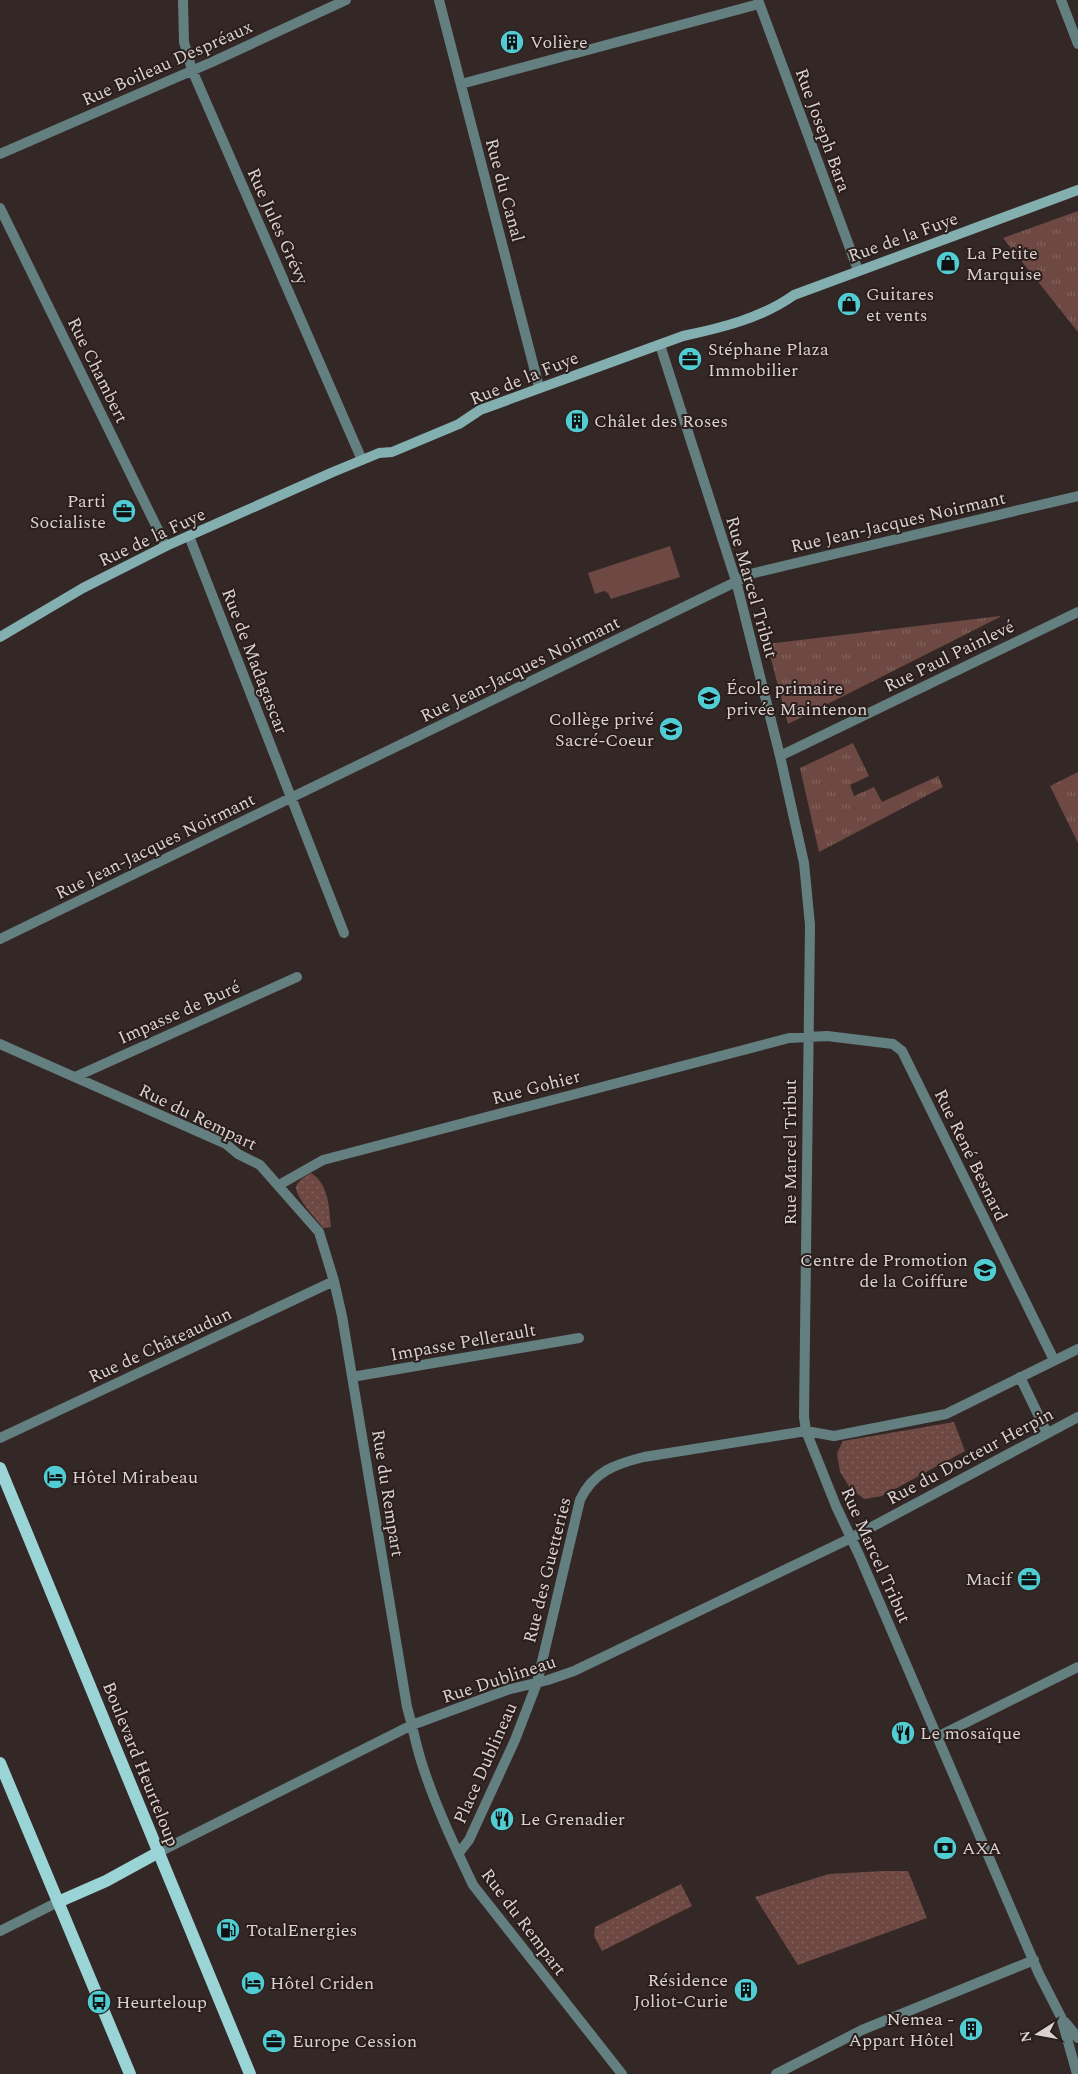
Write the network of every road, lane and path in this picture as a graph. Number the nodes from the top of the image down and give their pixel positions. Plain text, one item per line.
1 (184, 0) edge
2 (346, 0) edge
3 (439, 0) edge
4 (1061, 0) edge
5 (758, 2) edge
6 (1078, 44) edge
7 (192, 70) junction
8 (461, 84) junction
9 (0, 154) edge
10 (1078, 190) edge
11 (0, 208) edge
12 (858, 270) junction
13 (660, 345) junction
14 (540, 387) junction
15 (362, 460) junction
16 (1078, 496) edge
17 (189, 536) junction
18 (166, 546) junction
19 (736, 581) junction
20 (1078, 612) edge
21 (0, 637) edge
22 (780, 756) junction
23 (290, 798) junction
24 (344, 933) dead end
25 (0, 939) edge
26 (297, 977) dead end
27 (808, 1038) junction
28 (0, 1044) edge
29 (75, 1077) junction
30 (279, 1185) junction
31 (334, 1281) junction
32 (579, 1338) dead end
33 (1078, 1349) edge
34 (1054, 1360) junction
35 (352, 1377) junction
36 (1020, 1377) junction
37 (1078, 1417) edge
38 (806, 1432) junction
39 (1047, 1433) junction
40 (0, 1438) edge
41 (0, 1468) edge
42 (851, 1538) junction
43 (1078, 1668) edge
44 (537, 1683) junction
45 (412, 1725) junction
46 (937, 1737) junction
47 (0, 1763) edge
48 (159, 1852) junction
49 (458, 1854) junction
50 (58, 1902) junction
51 (0, 1931) edge
52 (1034, 1960) junction
53 (1061, 2018) junction
54 (1078, 2038) edge
55 (130, 2074) edge
56 (250, 2074) edge
57 (622, 2074) edge
58 (776, 2074) edge
59 (1077, 2074) edge

1 - 7 street, Rue Jules Grévy
2 - 7 street, Rue Boileau Despréaux
3 - 8 street, Rue du Canal
4 - 6 street
5 - 8 street
5 - 12 street, Rue Joseph Bara
7 - 9 street, Rue Boileau Despréaux
7 - 15 street, Rue Jules Grévy
8 - 14 street, Rue du Canal
10 - 12 street, Rue de la Fuye
11 - 18 street, Rue Chambert
12 - 13 street, Rue de la Fuye
13 - 14 street, Rue de la Fuye
13 - 19 street, Rue Marcel Tribut
14 - 15 street, Rue de la Fuye
15 - 17 street, Rue de la Fuye
16 - 19 street, Rue Jean-Jacques Noirmant
17 - 18 street, Rue de la Fuye
17 - 23 street, Rue de Madagascar
18 - 21 street, Rue de la Fuye
19 - 22 street, Rue Marcel Tribut
19 - 23 street, Rue Jean-Jacques Noirmant
20 - 22 street, Rue Paul Painlevé
22 - 27 street, Rue Marcel Tribut
23 - 24 street, Rue de Madagascar
23 - 25 street, Rue Jean-Jacques Noirmant
26 - 29 street, Impasse de Buré
27 - 30 street, Rue Gohier
27 - 34 street, Rue René Besnard
27 - 38 street, Rue Marcel Tribut
28 - 29 street, Rue du Rempart
29 - 30 street, Rue du Rempart
30 - 31 street, Rue du Rempart
31 - 35 street, Rue du Rempart
31 - 40 street, Rue de Châteaudun
32 - 35 street, Impasse Pellerault
33 - 34 street
34 - 36 street
35 - 45 street, Rue du Rempart
36 - 38 street
36 - 39 street
37 - 39 street, Rue du Docteur Herpin
38 - 42 street, Rue Marcel Tribut
38 - 44 street, Rue des Guetteries
39 - 42 street, Rue du Docteur Herpin
41 - 48 main road, Boulevard Heurteloup
42 - 44 street, Rue Dublineau
42 - 46 street, Rue Marcel Tribut
43 - 46 street
44 - 45 street, Rue Dublineau
44 - 49 street, Place Dublineau
45 - 48 street, Rue Dublineau
45 - 49 street, Rue du Rempart
46 - 52 street, Rue Marcel Tribut
47 - 50 main road
48 - 50 main road
48 - 56 main road, Boulevard Heurteloup
49 - 57 street, Rue du Rempart
50 - 51 street
50 - 55 main road
52 - 53 street, Rue Marcel Tribut
52 - 58 street
53 - 54 street, Rue Marcel Tribut
53 - 59 street, Rue Marcel Tribut

